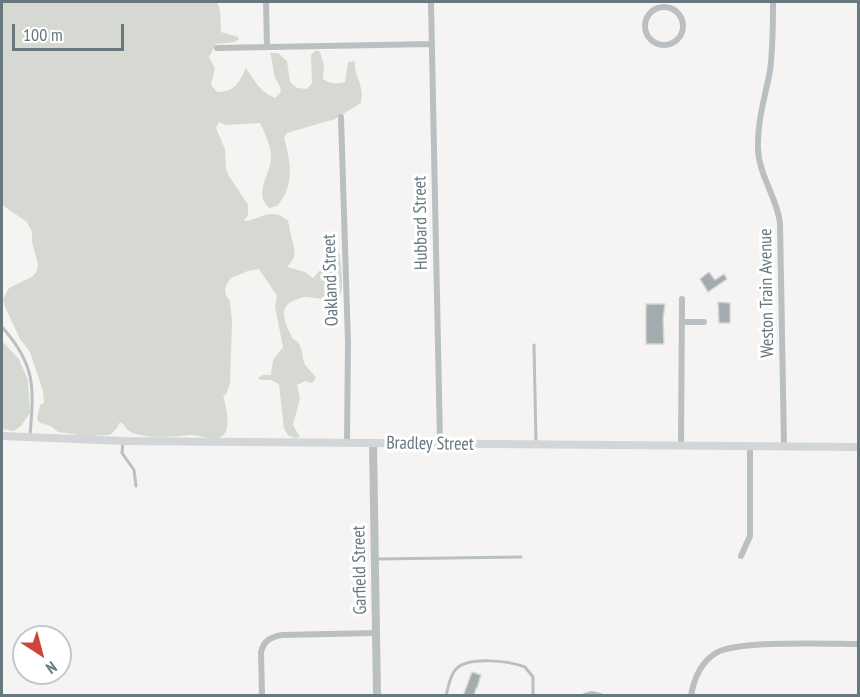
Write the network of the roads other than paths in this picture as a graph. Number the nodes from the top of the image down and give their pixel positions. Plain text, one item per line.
1 (266, 2) edge
2 (430, 2) edge
3 (773, 2) edge
4 (656, 5) edge
5 (431, 44) junction
6 (267, 46) junction
7 (217, 48) dead end
8 (341, 117) dead end
9 (682, 299) dead end
10 (682, 322) junction
11 (704, 322) dead end
12 (2, 327) edge
13 (534, 345) dead end
14 (2, 436) edge
15 (30, 438) junction
16 (123, 441) junction
17 (347, 443) junction
18 (373, 443) junction
19 (440, 443) junction
20 (536, 445) junction
21 (681, 446) junction
22 (750, 446) junction
23 (784, 446) junction
24 (858, 447) edge
25 (136, 486) dead end
26 (741, 556) dead end
27 (521, 557) dead end
28 (375, 559) junction
29 (376, 633) junction
30 (858, 644) edge
31 (262, 696) edge
32 (377, 696) edge
33 (446, 696) edge
34 (533, 696) edge
35 (585, 696) edge
36 (600, 696) edge
37 (691, 696) edge

1 - 6 street
2 - 5 street, Hubbard Street
3 - 23 street, Weston Train Avenue
4 - 4 street
5 - 6 street
5 - 19 street, Hubbard Street
6 - 7 street
8 - 17 street, Oakland Street
9 - 10 street
10 - 11 street
10 - 21 street
12 - 15 lane
13 - 20 lane
14 - 15 main road, Bradley Street
15 - 16 main road, Bradley Street
16 - 17 main road, Bradley Street
16 - 25 lane
17 - 18 main road, Bradley Street
18 - 19 main road, Bradley Street
18 - 28 street, Garfield Street
19 - 20 main road, Bradley Street
20 - 21 main road, Bradley Street
21 - 22 main road, Bradley Street
22 - 23 main road, Bradley Street
22 - 26 street
23 - 24 main road, Bradley Street
27 - 28 lane
28 - 29 street, Garfield Street
29 - 31 street
29 - 32 street, Garfield Street
30 - 37 street
33 - 34 lane
35 - 36 street

